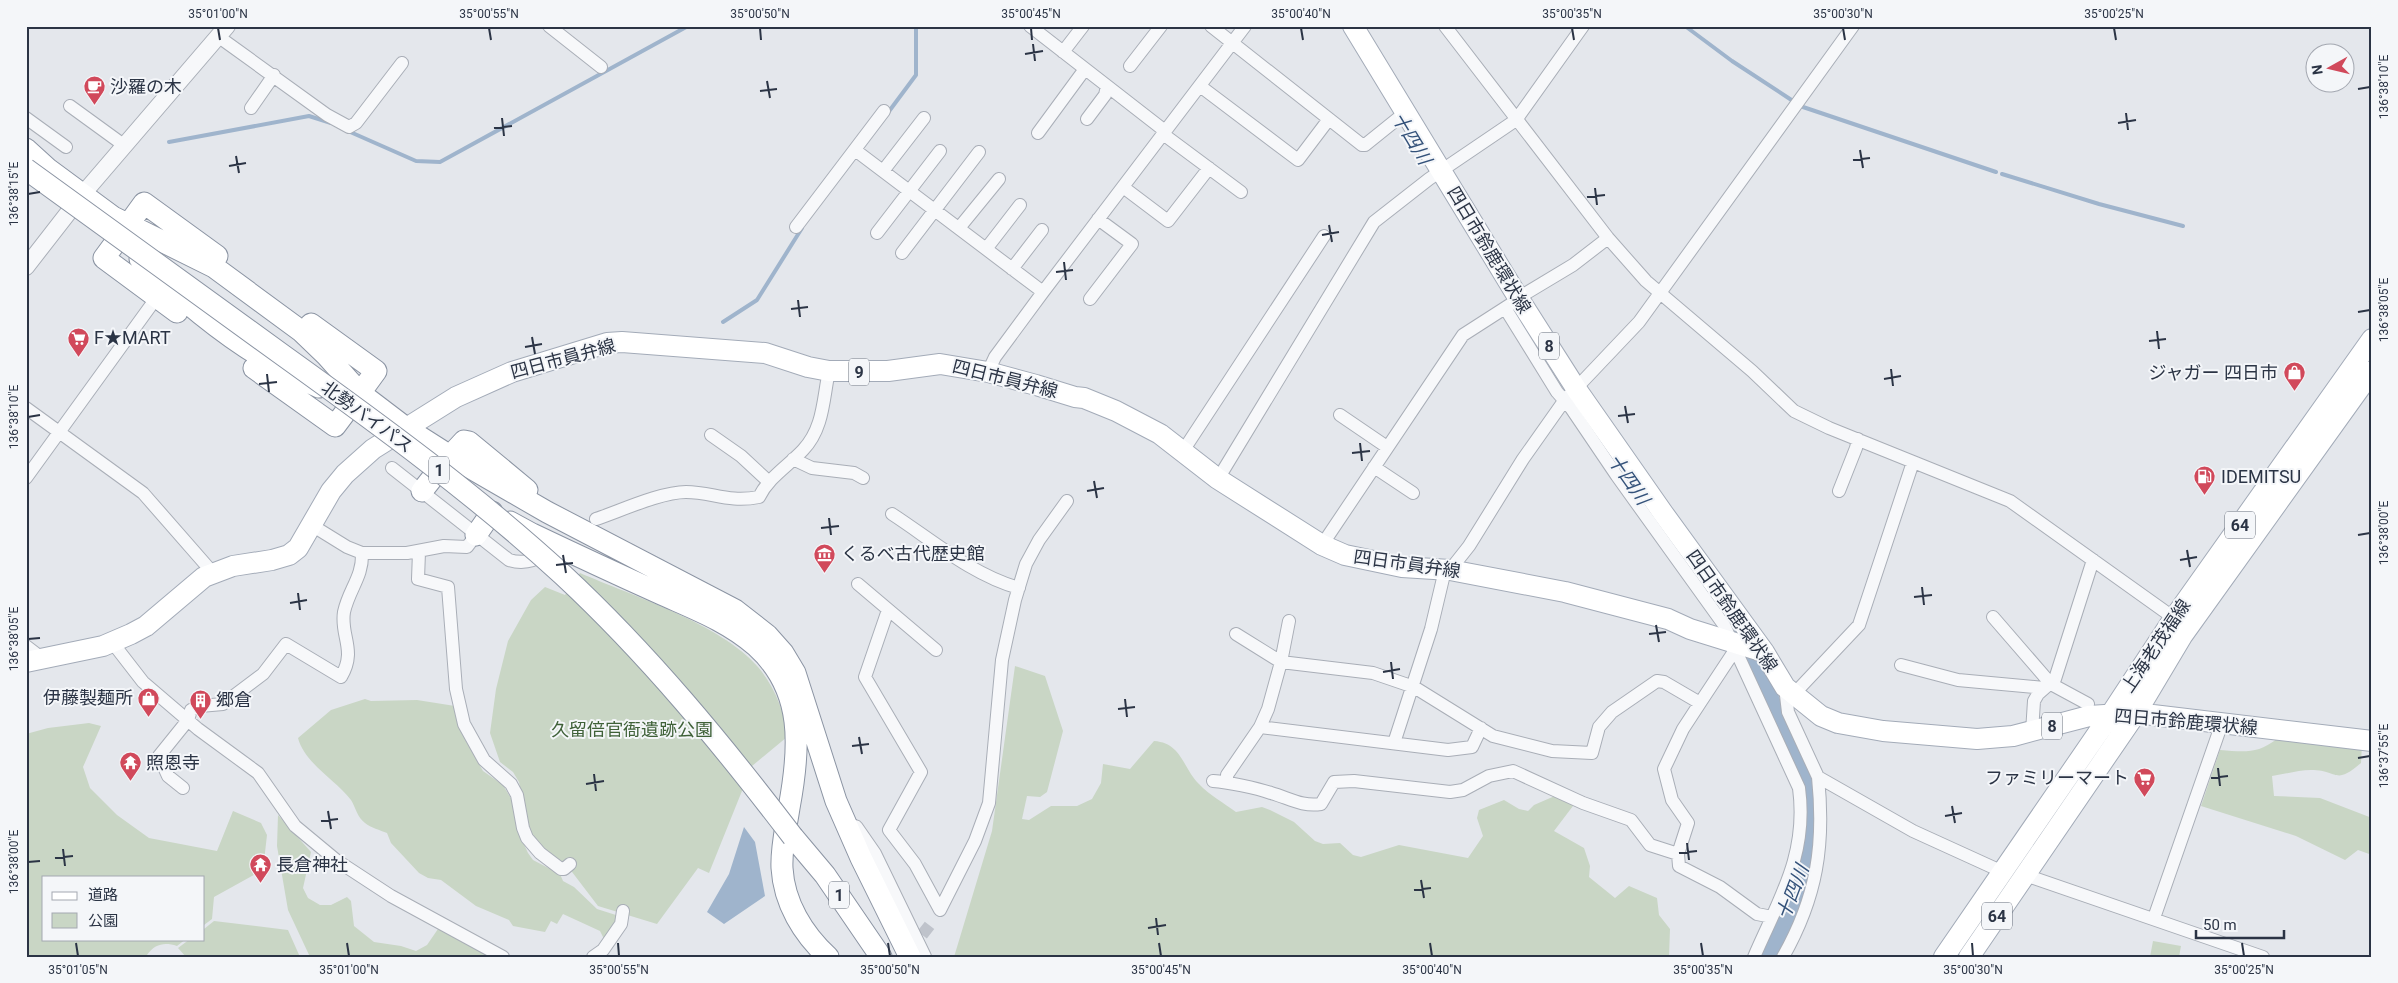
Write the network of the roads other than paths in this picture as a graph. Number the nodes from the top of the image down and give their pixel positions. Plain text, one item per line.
1 (549, 26) edge
2 (1030, 26) edge
3 (1083, 26) edge
4 (1161, 26) edge
5 (1211, 26) edge
6 (1244, 26) edge
7 (1353, 26) edge
8 (1445, 26) edge
9 (1583, 26) edge
10 (1853, 26) edge
11 (223, 31) edge
12 (1231, 44) junction
13 (1063, 52) junction
14 (402, 63) dead end
15 (1130, 66) dead end
16 (601, 67) dead end
17 (1085, 69) junction
18 (274, 75) junction
19 (1107, 86) junction
20 (1200, 86) junction
21 (70, 106) dead end
22 (252, 108) dead end
23 (884, 111) dead end
24 (1401, 115) junction
25 (26, 118) edge
26 (924, 118) dead end
27 (1087, 119) dead end
28 (1329, 119) junction
29 (1516, 120) junction
30 (1038, 133) dead end
31 (1164, 133) junction
32 (125, 146) junction
33 (66, 147) dead end
34 (26, 149) edge
35 (940, 151) dead end
36 (858, 152) junction
37 (979, 152) dead end
38 (1209, 168) junction
39 (26, 171) edge
40 (883, 172) junction
41 (1437, 174) junction
42 (999, 179) dead end
43 (1123, 187) junction
44 (909, 190) junction
45 (1241, 192) dead end
46 (78, 201) junction
47 (1020, 205) dead end
48 (935, 210) junction
49 (1098, 219) junction
50 (796, 227) dead end
51 (959, 228) junction
52 (1042, 230) dead end
53 (123, 232) junction
54 (877, 234) dead end
55 (1324, 236) dead end
56 (1608, 238) junction
57 (986, 249) junction
58 (902, 253) dead end
59 (26, 266) edge
60 (1012, 269) junction
61 (254, 290) junction
62 (1043, 292) junction
63 (1660, 294) junction
64 (157, 297) junction
65 (1090, 299) dead end
66 (1513, 302) junction
67 (220, 336) junction
68 (2372, 339) edge
69 (829, 370) junction
70 (2372, 371) edge
71 (988, 372) junction
72 (1570, 396) junction
73 (356, 398) junction
74 (26, 408) edge
75 (1340, 415) dead end
76 (401, 431) junction
77 (59, 432) junction
78 (712, 435) dead end
79 (1858, 439) junction
80 (1387, 447) junction
81 (1183, 451) junction
82 (793, 459) junction
83 (1913, 462) junction
84 (444, 464) junction
85 (1374, 467) junction
86 (392, 468) dead end
87 (26, 478) edge
88 (863, 478) dead end
89 (1218, 479) junction
90 (768, 481) junction
91 (422, 491) junction
92 (1839, 491) dead end
93 (1413, 493) dead end
94 (1067, 500) dead end
95 (492, 512) junction
96 (547, 512) junction
97 (892, 514) dead end
98 (596, 519) dead end
99 (313, 526) junction
100 (532, 534) junction
101 (476, 535) junction
102 (1322, 545) junction
103 (419, 552) junction
104 (547, 552) dead end
105 (362, 553) junction
106 (2093, 560) junction
107 (1692, 568) junction
108 (1447, 570) junction
109 (213, 573) junction
110 (858, 584) dead end
111 (1019, 588) junction
112 (888, 610) junction
113 (1993, 617) dead end
114 (2174, 618) junction
115 (1289, 620) dead end
116 (1236, 634) dead end
117 (112, 642) junction
118 (26, 646) edge
119 (1745, 647) junction
120 (936, 650) dead end
121 (35, 661) edge
122 (1281, 662) junction
123 (1901, 665) dead end
124 (2048, 686) junction
125 (1414, 687) junction
126 (1789, 691) junction
127 (1700, 703) junction
128 (2088, 704) dead end
129 (2136, 713) junction
130 (2112, 714) junction
131 (188, 720) junction
132 (2222, 723) junction
133 (1260, 727) junction
134 (1481, 728) junction
135 (2032, 732) junction
136 (2372, 741) edge
137 (1394, 743) junction
138 (1818, 777) junction
139 (1212, 782) dead end
140 (1227, 782) junction
141 (183, 788) dead end
142 (836, 801) junction
143 (793, 837) junction
144 (1678, 854) junction
145 (570, 864) dead end
146 (2003, 872) junction
147 (2025, 876) junction
148 (623, 911) dead end
149 (1772, 917) junction
150 (2154, 918) junction
151 (603, 955) edge
152 (503, 957) edge
153 (828, 957) edge
154 (870, 957) edge
155 (881, 957) edge
156 (910, 957) edge
157 (923, 957) edge
158 (1754, 957) edge
159 (1783, 957) edge
160 (1944, 957) edge
161 (1969, 957) edge
162 (2263, 957) edge

1 - 16 street
2 - 13 street
3 - 13 street
4 - 15 street
5 - 12 street
6 - 12 street
7 - 24 main road, 四日市鈴鹿環状線 / 8
8 - 29 street
9 - 29 street
10 - 63 street
11 - 18 street
11 - 32 street
12 - 20 street
12 - 28 street
13 - 17 street
14 - 18 street
17 - 19 street
17 - 30 street
18 - 22 street
19 - 27 street
19 - 31 street
20 - 28 street
20 - 31 street
21 - 32 street
23 - 36 street
24 - 28 street
24 - 41 main road, 四日市鈴鹿環状線 / 8
25 - 33 street
26 - 40 street
29 - 41 street
29 - 56 street
31 - 38 street
31 - 43 street
32 - 46 street
34 - 46 highway
35 - 44 street
36 - 40 street
36 - 50 street
37 - 48 street
38 - 43 street
38 - 45 street
39 - 46 highway, 1
39 - 143 highway, 北勢バイパス / 1, bridge
40 - 44 street
41 - 66 main road, 四日市鈴鹿環状線 / 8
41 - 89 street
42 - 51 street
43 - 49 street
44 - 48 street
44 - 54 street
46 - 53 highway
46 - 59 street
47 - 57 street
48 - 51 street
48 - 58 street
49 - 62 street
49 - 65 street
51 - 57 street
52 - 60 street
53 - 61 highway
53 - 64 highway
53 - 67 highway
55 - 81 street
56 - 63 street
56 - 66 street
57 - 60 street
60 - 62 street
61 - 67 highway
61 - 73 highway
62 - 71 street
63 - 72 street
63 - 79 street
64 - 67 highway
64 - 77 street
66 - 72 main road, 四日市鈴鹿環状線 / 8
66 - 80 street
67 - 73 highway
67 - 73 highway
68 - 114 main road, 上海老茂福線 / 64
69 - 71 main road, 四日市員弁線 / 9
69 - 76 main road, 四日市員弁線 / 9
69 - 82 street
70 - 129 main road, 上海老茂福線 / 64
71 - 81 main road, 四日市員弁線 / 9
72 - 107 main road, 四日市鈴鹿環状線 / 8
72 - 108 street
73 - 76 highway
74 - 77 street
75 - 80 street
76 - 84 highway
76 - 99 main road, 四日市員弁線 / 9
77 - 87 street
77 - 109 street
78 - 90 street
79 - 83 street
79 - 92 street
80 - 85 street
81 - 89 main road, 四日市員弁線 / 9
82 - 88 street
82 - 90 street
83 - 106 street
83 - 126 street
84 - 91 highway
84 - 95 highway
84 - 96 highway
85 - 93 street
85 - 102 street
86 - 91 street
89 - 102 main road, 四日市員弁線 / 9
90 - 98 street
91 - 101 street
94 - 111 street
95 - 100 highway
95 - 101 highway
96 - 100 highway
96 - 142 highway
97 - 111 street
99 - 105 street
99 - 109 main road, 四日市員弁線 / 9
100 - 153 highway
101 - 103 street
101 - 104 street
102 - 108 main road, 四日市員弁線 / 9
103 - 105 street
103 - 145 street
105 - 131 street
106 - 114 street
106 - 124 street
107 - 119 main road, 四日市鈴鹿環状線 / 8
107 - 119 street
108 - 119 main road, 四日市員弁線 / 9
108 - 125 street
109 - 117 main road, 四日市員弁線 / 9
110 - 112 street
111 - 112 street
112 - 120 street
113 - 124 street
114 - 130 main road, 上海老茂福線 / 64
115 - 122 street
116 - 122 street
117 - 121 main road, 四日市員弁線 / 9
117 - 131 street
118 - 121 street
119 - 126 main road, 四日市鈴鹿環状線 / 8
119 - 127 street
119 - 149 street
122 - 125 street
122 - 133 street
123 - 124 street
124 - 128 street
124 - 135 street
125 - 134 street
125 - 137 street
126 - 135 main road, 四日市鈴鹿環状線 / 8
126 - 138 street
127 - 134 street
127 - 144 street
129 - 130 main road, 四日市鈴鹿環状線 / 8
129 - 132 main road, 四日市鈴鹿環状線 / 8
129 - 147 main road, 上海老茂福線 / 64
130 - 135 main road, 四日市鈴鹿環状線 / 8
130 - 146 main road, 上海老茂福線 / 64
131 - 141 street
131 - 152 street
132 - 136 main road, 四日市鈴鹿環状線 / 8
132 - 150 street
133 - 137 street
133 - 140 street
134 - 137 street
138 - 146 street
138 - 159 street
139 - 140 street
140 - 144 street
142 - 156 highway
142 - 157 street
143 - 154 highway, 北勢バイパス / 1
143 - 155 highway, 北勢バイパス / 1
144 - 149 street
146 - 160 main road, 上海老茂福線 / 64
147 - 150 street
147 - 161 main road, 上海老茂福線 / 64
148 - 151 street
149 - 158 street
150 - 162 street

